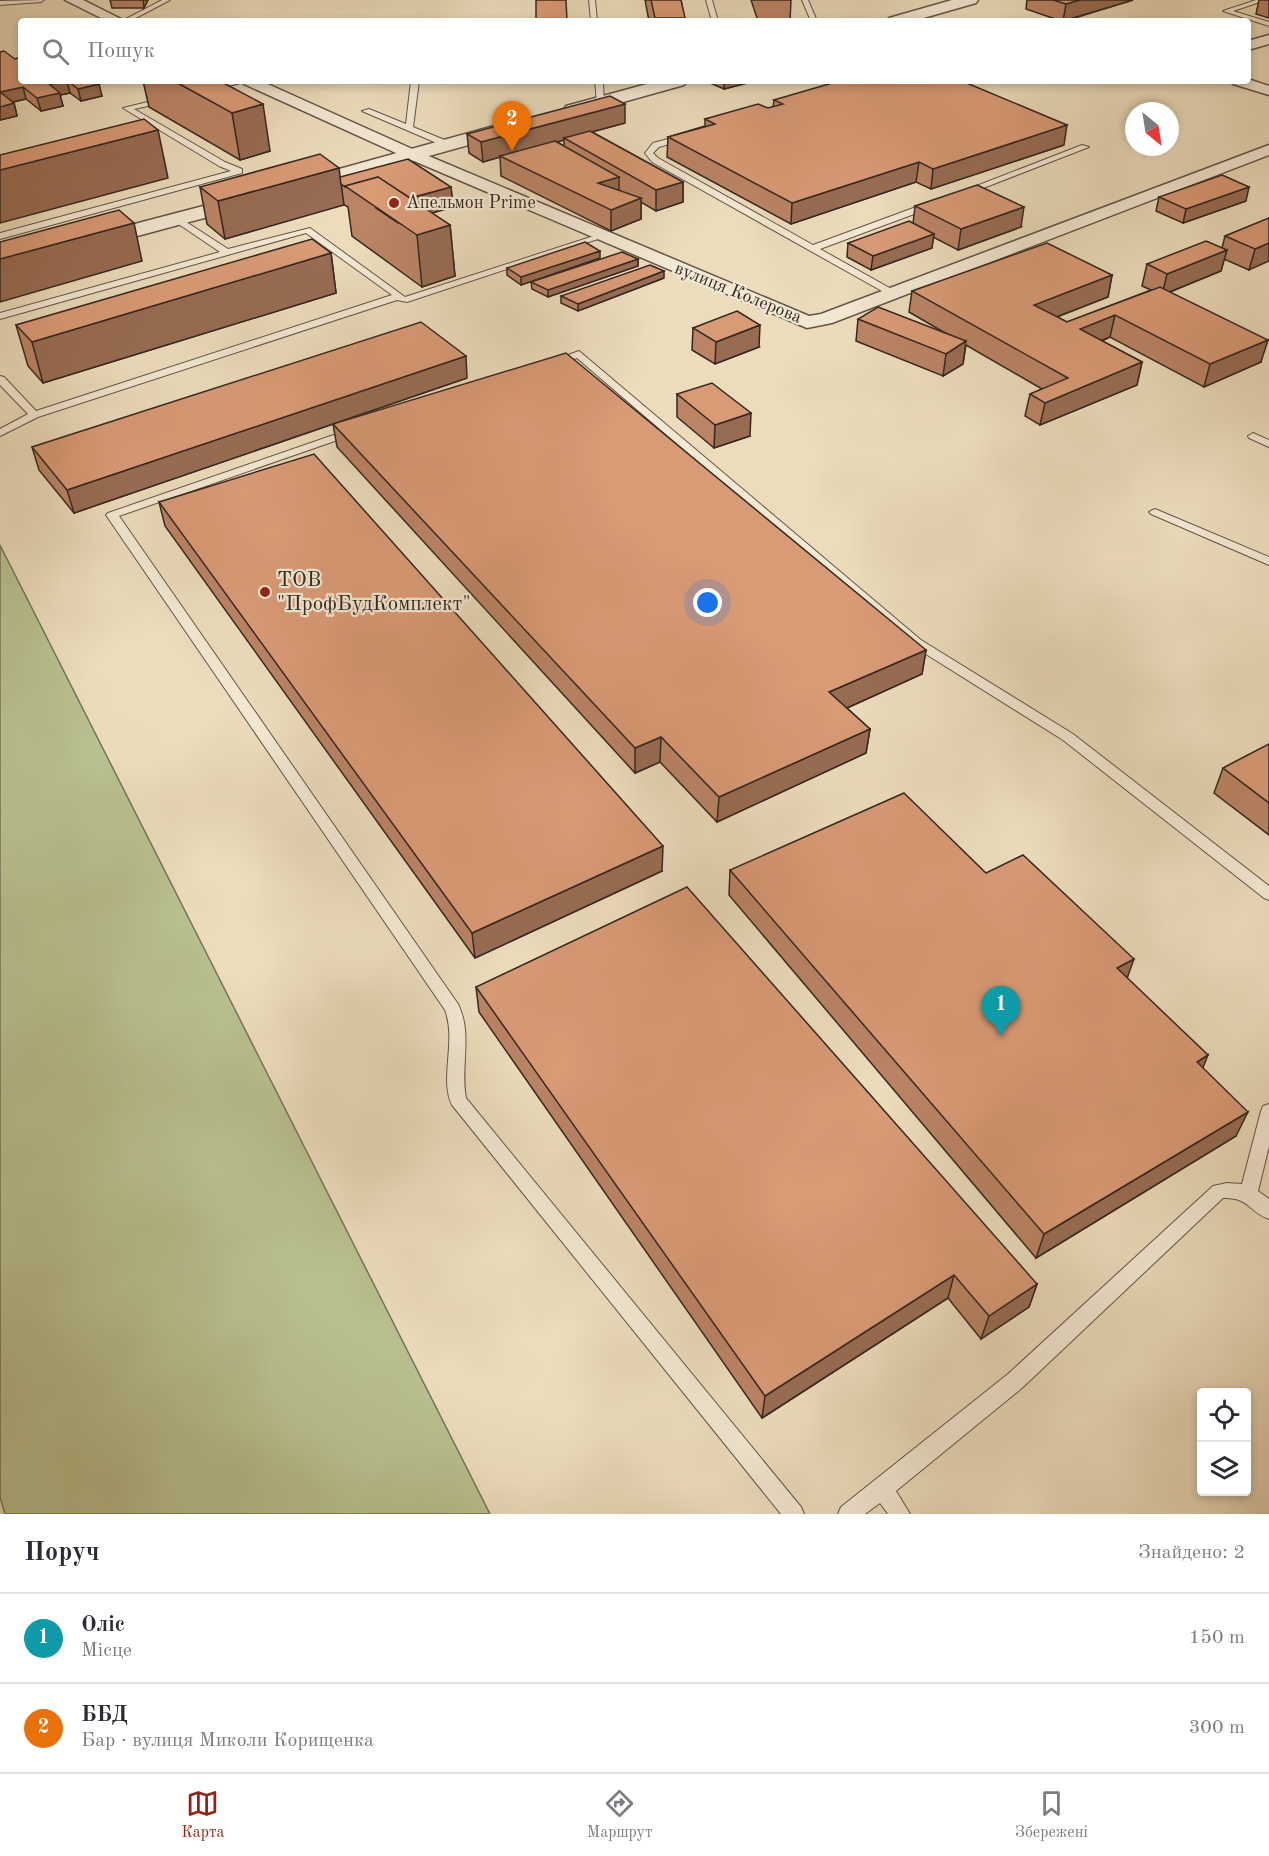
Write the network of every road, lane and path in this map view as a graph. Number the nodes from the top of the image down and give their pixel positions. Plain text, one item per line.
1 (41, 0) edge
2 (72, 0) edge
3 (167, 0) edge
4 (592, 0) edge
5 (709, 0) edge
6 (805, 0) edge
7 (970, 0) edge
8 (1263, 0) edge
9 (952, 2) edge
10 (0, 3) edge
11 (111, 18) edge
12 (131, 18) edge
13 (594, 18) edge
14 (714, 18) edge
15 (813, 18) edge
16 (903, 18) edge
17 (1249, 18) edge
18 (1251, 19) edge
19 (1269, 24) edge
20 (1269, 39) edge
21 (1251, 45) edge
22 (231, 84) edge
23 (256, 84) edge
24 (415, 84) edge
25 (599, 84) edge
26 (668, 84) edge
27 (1247, 84) edge
28 (202, 91) edge
29 (1269, 91) edge
30 (170, 98) dead end
31 (601, 103) junction
32 (366, 111) dead end
33 (557, 115) edge
34 (536, 121) edge
35 (410, 128) junction
36 (689, 135) edge
37 (449, 145) junction
38 (1085, 147) dead end
39 (1269, 150) edge
40 (412, 155) junction
41 (955, 196) edge
42 (944, 200) edge
43 (177, 219) junction
44 (0, 236) edge
45 (603, 236) junction
46 (78, 246) edge
47 (814, 248) junction
48 (228, 253) junction
49 (892, 293) junction
50 (399, 296) junction
51 (0, 316) edge
52 (545, 365) edge
53 (0, 379) edge
54 (34, 416) junction
55 (367, 427) edge
56 (0, 433) edge
57 (1253, 436) dead end
58 (1269, 444) edge
59 (1155, 512) dead end
60 (1269, 561) edge
61 (1269, 894) edge
62 (1269, 1111) edge
63 (1249, 1193) junction
64 (1269, 1211) edge
65 (882, 1489) junction
66 (794, 1514) edge
67 (848, 1514) edge
68 (900, 1514) edge

1 - 10 lane
2 - 11 street
3 - 12 lane
4 - 13 lane
5 - 14 lane
6 - 15 lane
7 - 9 street
8 - 17 lane
9 - 16 street
18 - 19 lane
20 - 21 street
22 - 28 lane
23 - 40 street, вулиця Колерова
24 - 35 lane
25 - 31 lane
26 - 31 street
27 - 29 street
30 - 44 lane
31 - 33 street
32 - 35 lane
34 - 37 street
35 - 37 lane
36 - 47 lane
37 - 40 street
38 - 41 lane
39 - 49 street, вулиця Колерова
40 - 43 street
40 - 45 street, вулиця Колерова
42 - 47 lane
43 - 46 street
43 - 48 lane
45 - 49 street, вулиця Колерова
45 - 50 lane
47 - 49 lane
48 - 50 lane
48 - 51 lane
50 - 54 lane
52 - 61 lane
53 - 54 lane
54 - 56 lane
55 - 66 lane
57 - 58 lane
59 - 60 lane
62 - 63 lane
63 - 64 lane
63 - 65 lane
65 - 67 lane
65 - 68 lane

